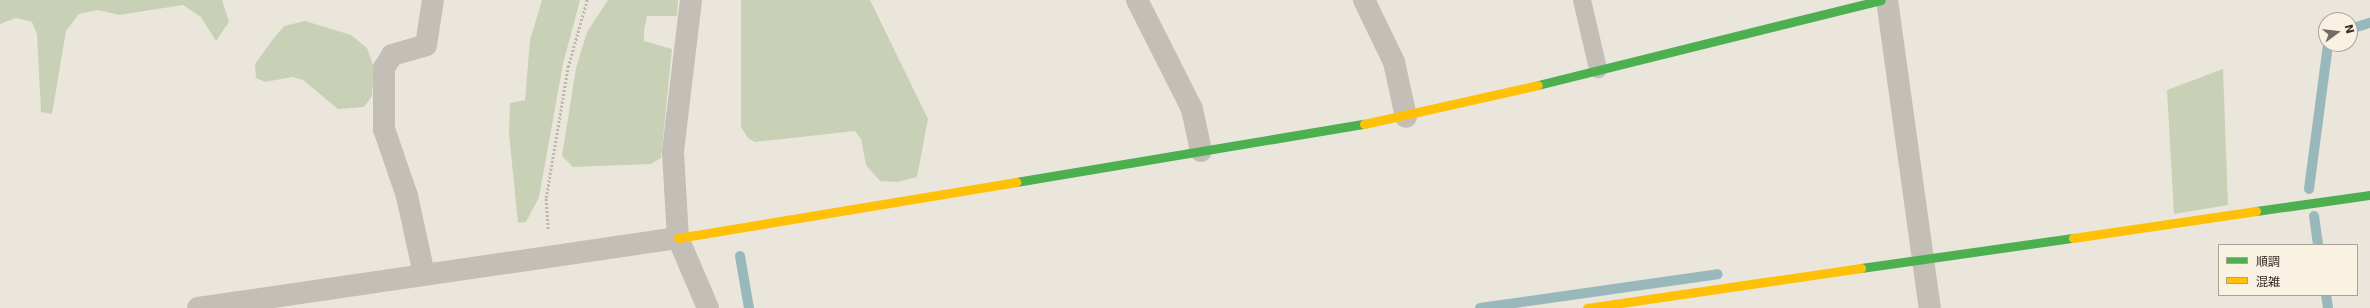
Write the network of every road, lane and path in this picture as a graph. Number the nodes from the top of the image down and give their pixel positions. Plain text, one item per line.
1 (433, 0) edge
2 (587, 0) edge
3 (691, 0) edge
4 (1137, 0) edge
5 (1364, 0) edge
6 (1582, 0) edge
7 (1881, 0) edge
8 (1887, 0) edge
9 (1598, 70) junction
10 (1406, 117) junction
11 (1201, 151) junction
12 (2370, 195) edge
13 (678, 238) junction
14 (550, 256) junction
15 (1923, 259) junction
16 (424, 274) junction
17 (212, 307) edge
18 (708, 308) edge
19 (1587, 308) edge
20 (1930, 308) edge

1 - 16 street
2 - 14 path
3 - 13 street
4 - 11 street
5 - 10 street
6 - 9 lane
7 - 9 street
8 - 15 street
9 - 10 street
10 - 11 street
11 - 13 street
12 - 15 street
13 - 14 street
13 - 18 street
14 - 16 street
15 - 19 street
15 - 20 street
16 - 17 street

